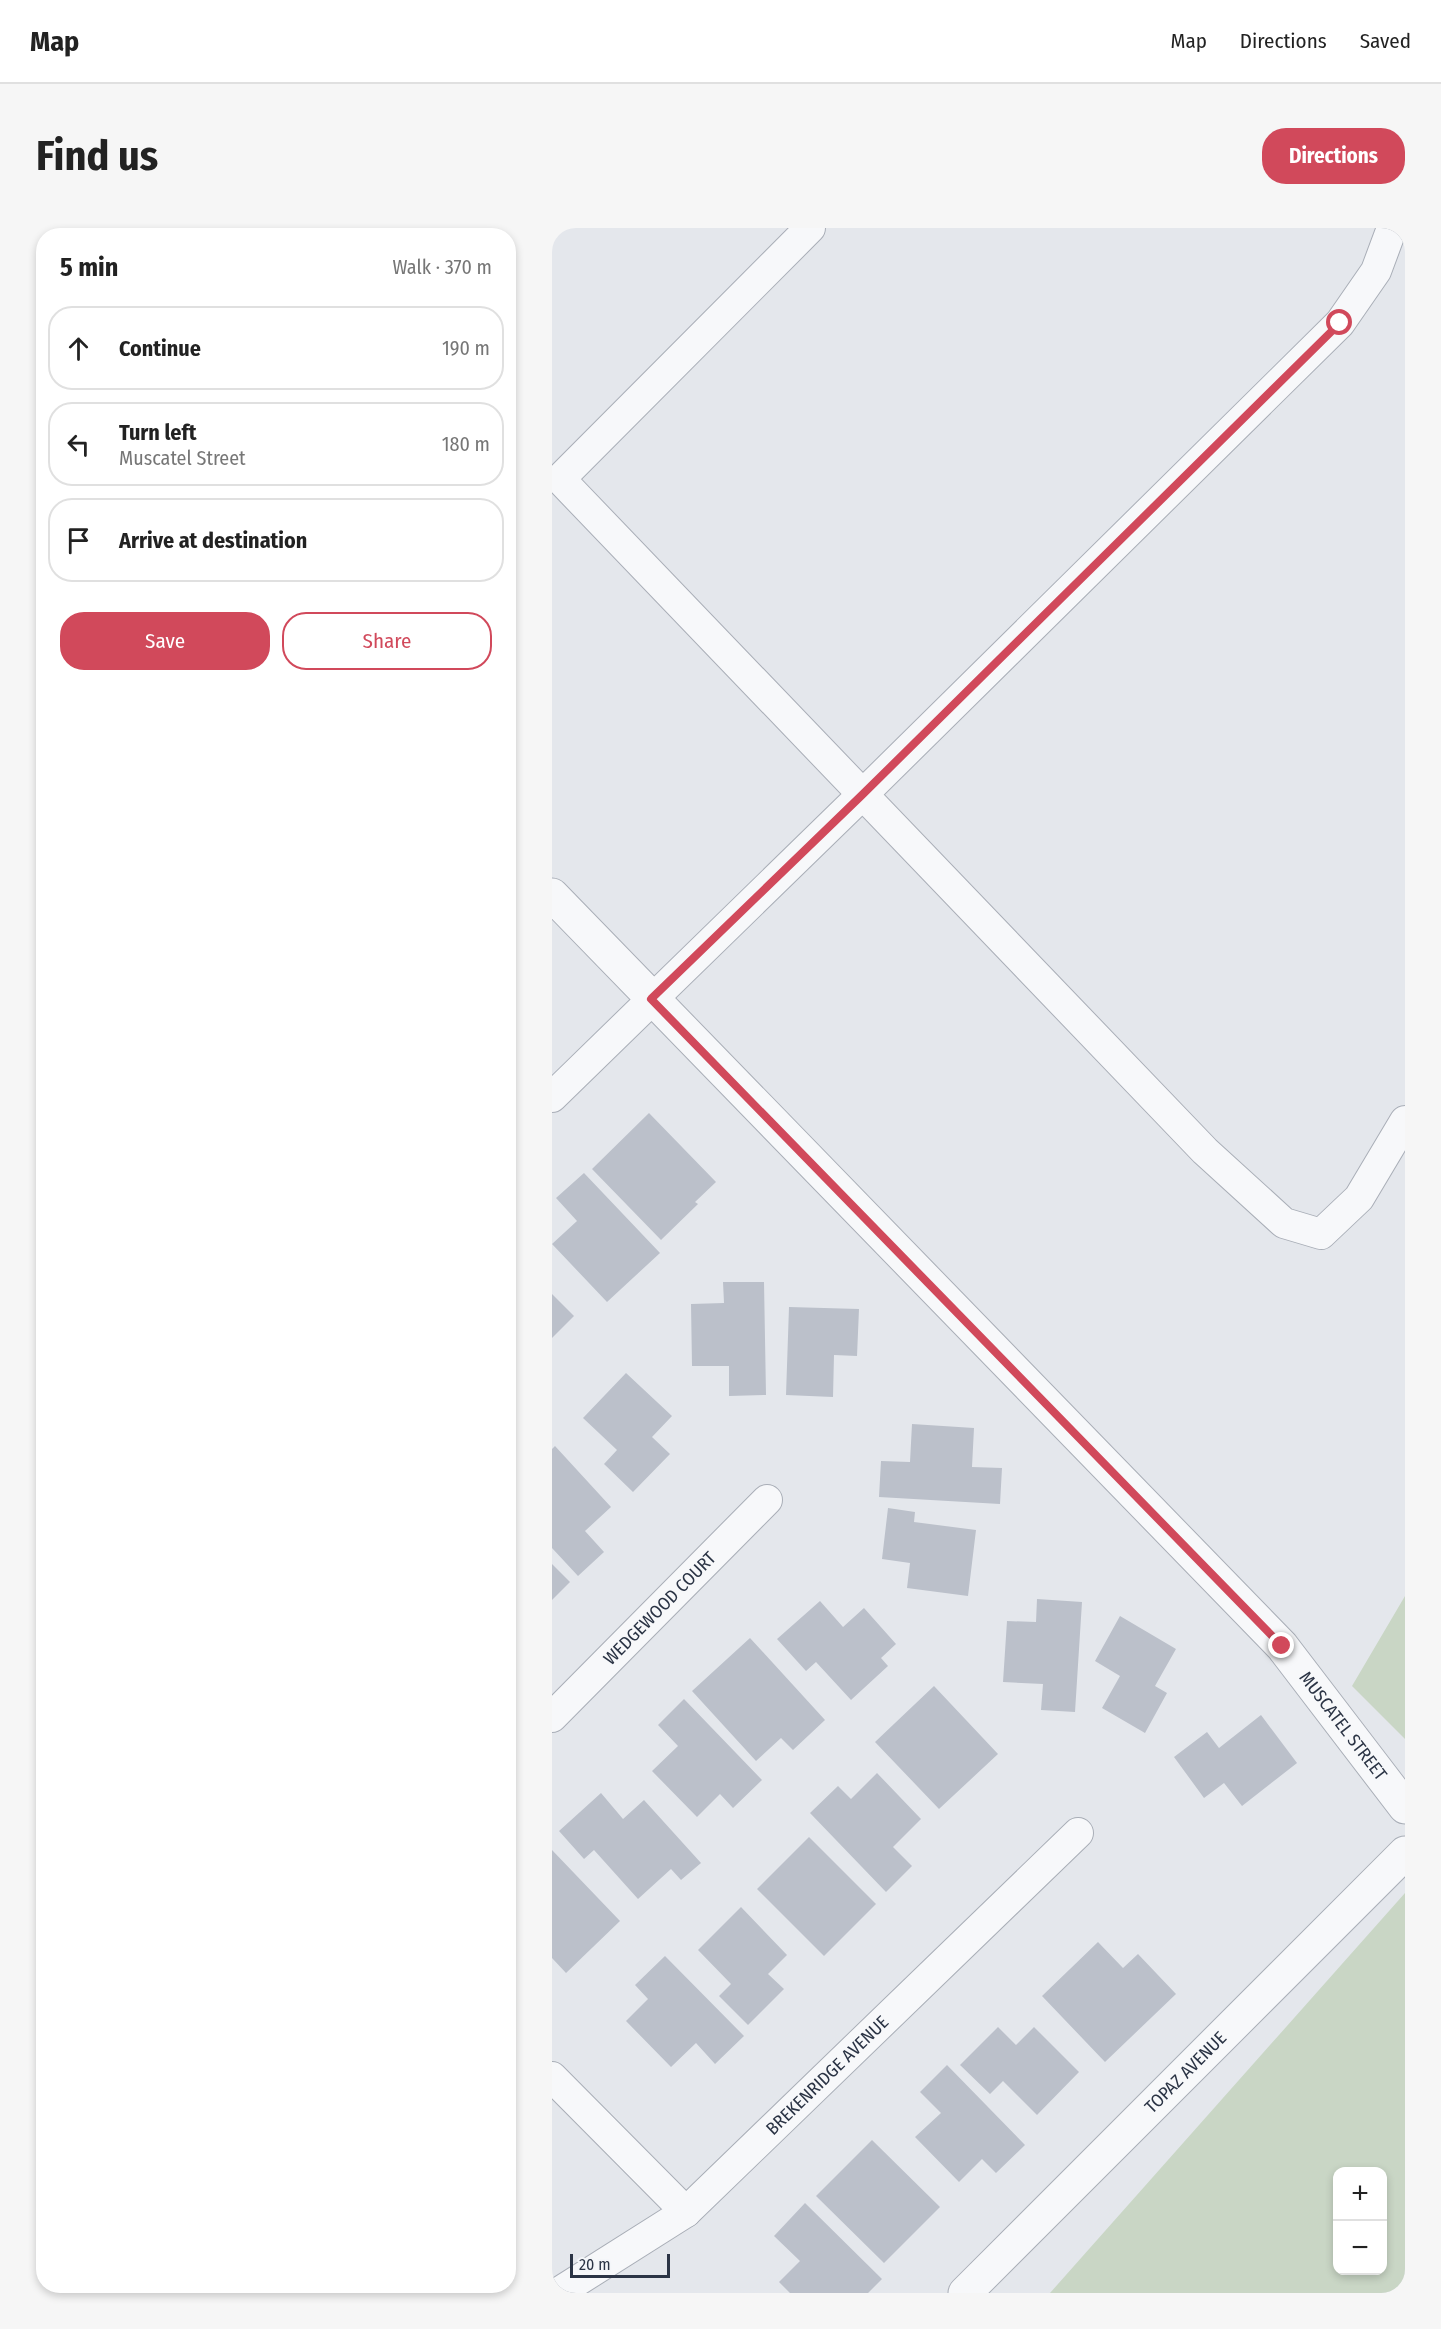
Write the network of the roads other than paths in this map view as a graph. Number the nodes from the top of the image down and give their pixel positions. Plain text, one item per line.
1 (810, 228) edge
2 (1392, 228) edge
3 (862, 795) junction
4 (552, 895) edge
5 (651, 999) junction
6 (552, 1097) edge
7 (1405, 1121) edge
8 (767, 1500) dead end
9 (552, 1717) edge
10 (1405, 1807) edge
11 (1077, 1833) dead end
12 (1405, 1852) edge
13 (552, 2077) edge
14 (686, 2212) junction
15 (558, 2293) edge
16 (965, 2293) edge

1 - 3 street
2 - 3 street
3 - 5 street
3 - 7 street
4 - 5 street, MUSCATEL STREET
5 - 6 street
5 - 10 street, MUSCATEL STREET
8 - 9 street, WEDGEWOOD COURT
11 - 14 street, BREKENRIDGE AVENUE
12 - 16 street, TOPAZ AVENUE
13 - 14 street
14 - 15 street, BREKENRIDGE AVENUE

